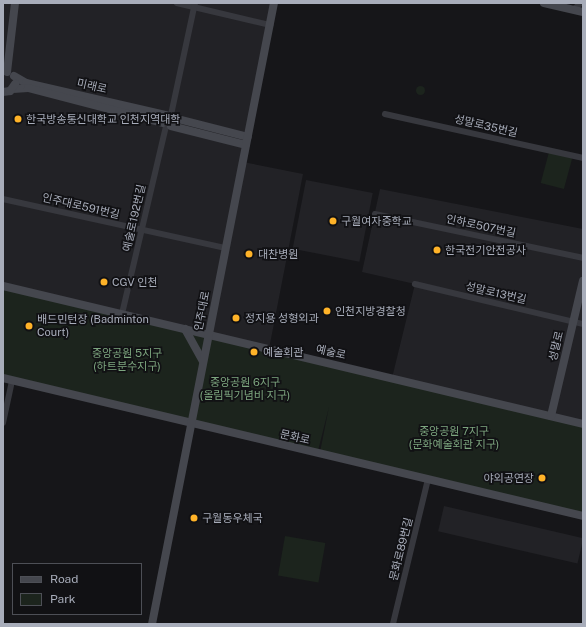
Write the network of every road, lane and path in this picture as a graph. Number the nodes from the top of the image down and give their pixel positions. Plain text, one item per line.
1 (15, 3) edge
2 (177, 3) edge
3 (274, 3) edge
4 (544, 3) edge
5 (581, 3) edge
6 (194, 5) edge
7 (573, 10) junction
8 (583, 11) edge
9 (270, 25) junction
10 (5, 44) edge
11 (8, 73) edge
12 (12, 89) junction
13 (3, 92) edge
14 (385, 114) dead end
15 (168, 121) junction
16 (247, 141) junction
17 (583, 158) edge
18 (3, 199) edge
19 (375, 214) dead end
20 (141, 230) junction
21 (226, 248) junction
22 (583, 258) edge
23 (583, 281) edge
24 (415, 284) dead end
25 (3, 286) edge
26 (122, 314) junction
27 (573, 322) junction
28 (583, 324) edge
29 (185, 329) junction
30 (208, 335) junction
31 (203, 361) junction
32 (3, 378) edge
33 (12, 380) junction
34 (5, 406) edge
35 (551, 416) junction
36 (3, 423) edge
37 (191, 424) junction
38 (583, 424) edge
39 (428, 479) junction
40 (583, 516) edge
41 (152, 624) edge
42 (393, 624) edge

1 - 10 main road
2 - 6 street
3 - 9 main road, 인주대로
4 - 7 main road
5 - 7 street
5 - 8 street
6 - 9 street
6 - 15 street, 예술로192번길
7 - 8 main road
9 - 16 main road, 인주대로
10 - 11 main road
11 - 12 main road
11 - 15 main road, 미래로
12 - 13 main road, 미래로
12 - 15 main road, 미래로
14 - 17 street, 성말로35번길
15 - 16 main road, 미래로
15 - 20 street, 예술로192번길
16 - 21 main road, 인주대로
18 - 20 street, 인주대로591번길
19 - 22 street, 인하로507번길
20 - 21 street, 인주대로591번길
20 - 26 street, 예술로192번길
21 - 30 main road, 인주대로
23 - 27 main road, 성말로
24 - 27 street, 성말로13번길
25 - 26 main road, 예술로
26 - 29 main road, 예술로
27 - 28 street, 성말로13번길
27 - 35 main road, 성말로
29 - 30 main road, 예술로
29 - 31 main road
30 - 31 main road, 인주대로
30 - 35 main road, 예술로
31 - 37 main road, 인주대로
32 - 33 main road, 문화로
33 - 34 street
33 - 37 main road, 문화로
34 - 36 street
35 - 38 main road, 예술로
37 - 39 main road, 문화로
37 - 41 main road, 인주대로
39 - 40 main road, 문화로
39 - 42 street, 문화로89번길

